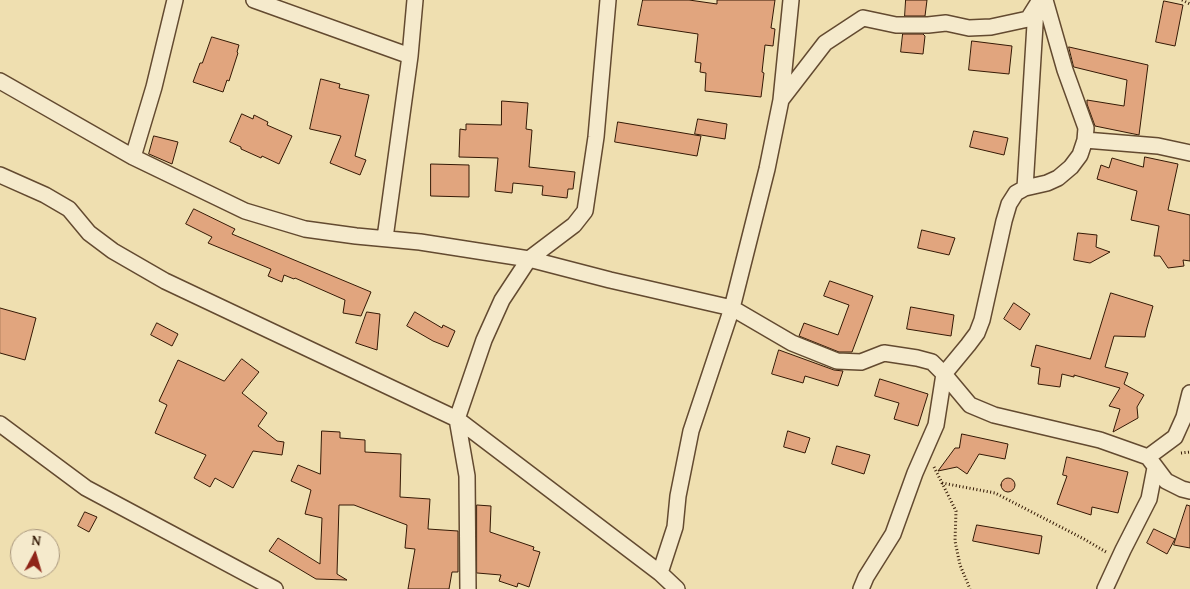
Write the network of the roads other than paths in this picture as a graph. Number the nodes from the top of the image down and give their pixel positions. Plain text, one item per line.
1 (175, 0) edge
2 (254, 0) edge
3 (415, 0) edge
4 (608, 0) edge
5 (791, 0) edge
6 (1040, 2) edge
7 (410, 56) junction
8 (0, 81) edge
9 (780, 100) junction
10 (1085, 140) junction
11 (1190, 153) edge
12 (133, 157) junction
13 (0, 175) edge
14 (1025, 188) junction
15 (385, 238) junction
16 (529, 259) junction
17 (732, 308) junction
18 (944, 374) junction
19 (1190, 394) edge
20 (457, 419) junction
21 (0, 424) edge
22 (1151, 462) junction
23 (1190, 491) edge
24 (660, 573) junction
25 (275, 589) edge
26 (468, 589) edge
27 (677, 589) edge
28 (861, 589) edge
29 (1105, 589) edge

1 - 12 street
2 - 7 street
3 - 7 street
4 - 16 street
5 - 9 street
6 - 9 street
6 - 10 street
6 - 14 street
7 - 15 street
8 - 12 street
9 - 17 street
10 - 11 street
10 - 14 street
12 - 15 street
13 - 20 street
14 - 18 street
15 - 16 street
16 - 17 street
16 - 20 street
17 - 18 street
17 - 24 street
18 - 22 street
18 - 28 street
19 - 22 street
20 - 24 street
20 - 26 street
21 - 25 street
22 - 23 street
22 - 29 street
24 - 27 street

